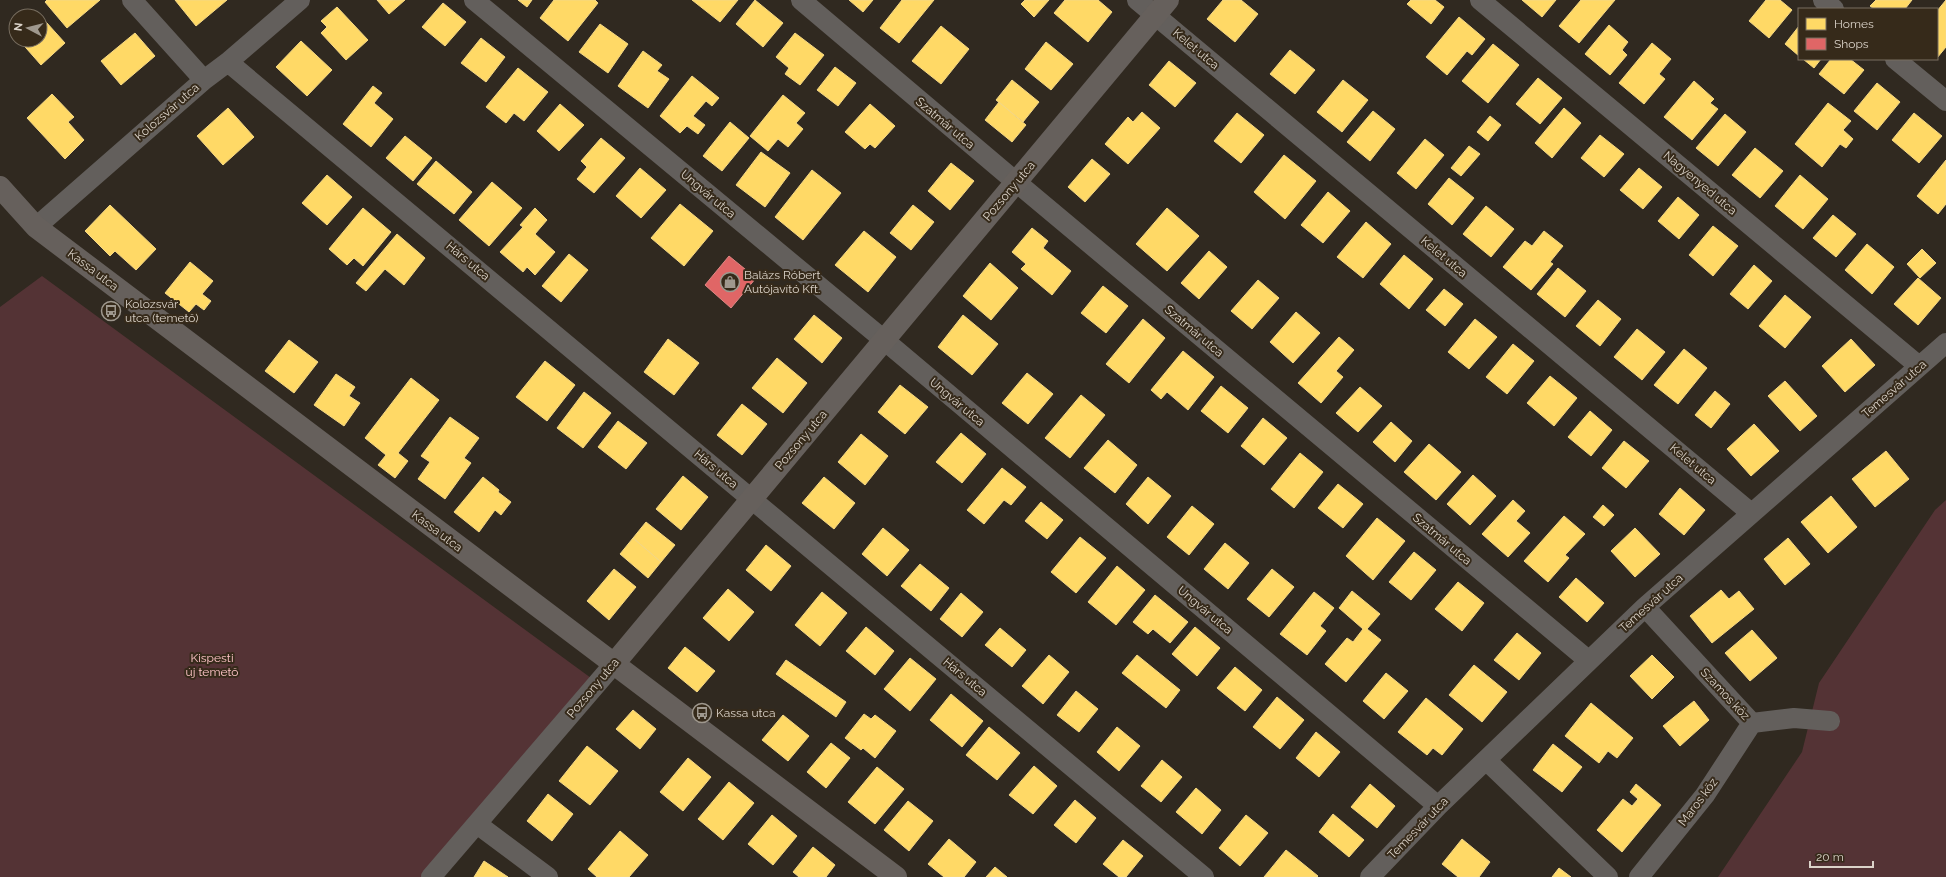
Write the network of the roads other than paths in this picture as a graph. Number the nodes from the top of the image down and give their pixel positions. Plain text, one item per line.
1 (132, 0) edge
2 (300, 0) edge
3 (474, 0) edge
4 (801, 0) edge
5 (1137, 0) edge
6 (1480, 0) edge
7 (1823, 0) edge
8 (1162, 8) edge
9 (1833, 8) edge
10 (1896, 60) edge
11 (228, 62) junction
12 (204, 80) junction
13 (1946, 101) edge
14 (1016, 182) junction
15 (0, 187) edge
16 (36, 227) junction
17 (884, 340) junction
18 (1946, 344) edge
19 (1919, 366) junction
20 (752, 498) junction
21 (1751, 513) junction
22 (1645, 607) junction
23 (1588, 660) junction
24 (613, 665) junction
25 (1830, 721) dead end
26 (1752, 723) junction
27 (1486, 760) junction
28 (1438, 806) junction
29 (477, 824) junction
30 (431, 877) edge
31 (548, 877) edge
32 (896, 877) edge
33 (1204, 877) edge
34 (1370, 877) edge
35 (1608, 877) edge
36 (1639, 877) edge

1 - 12 street
2 - 11 street, Kolozsvár utca
3 - 17 street, Ungvár utca
4 - 14 street, Szatmár utca
5 - 8 street, Kelet utca
6 - 19 street, Nagyenyed utca
7 - 9 street
8 - 14 street, Pozsony utca
8 - 21 street, Kelet utca
10 - 13 street
11 - 12 street, Kolozsvár utca
11 - 20 street, Hárs utca
12 - 16 street, Kolozsvár utca
14 - 17 street, Pozsony utca
14 - 23 street, Szatmár utca
15 - 16 street, Kassa utca
16 - 24 street, Kassa utca
17 - 20 street, Pozsony utca
17 - 28 street, Ungvár utca
18 - 19 street, Temesvár utca
19 - 21 street, Temesvár utca
20 - 24 street, Pozsony utca
20 - 33 street, Hárs utca
21 - 22 street, Temesvár utca
22 - 23 street, Temesvár utca
22 - 26 street, Szamos köz
23 - 27 street, Temesvár utca
24 - 29 street, Pozsony utca
24 - 32 street, Kassa utca
25 - 26 street, Szamos köz
26 - 36 street, Maros köz
27 - 28 street, Temesvár utca
27 - 35 street
28 - 34 street, Temesvár utca
29 - 30 street, Pozsony utca
29 - 31 street

